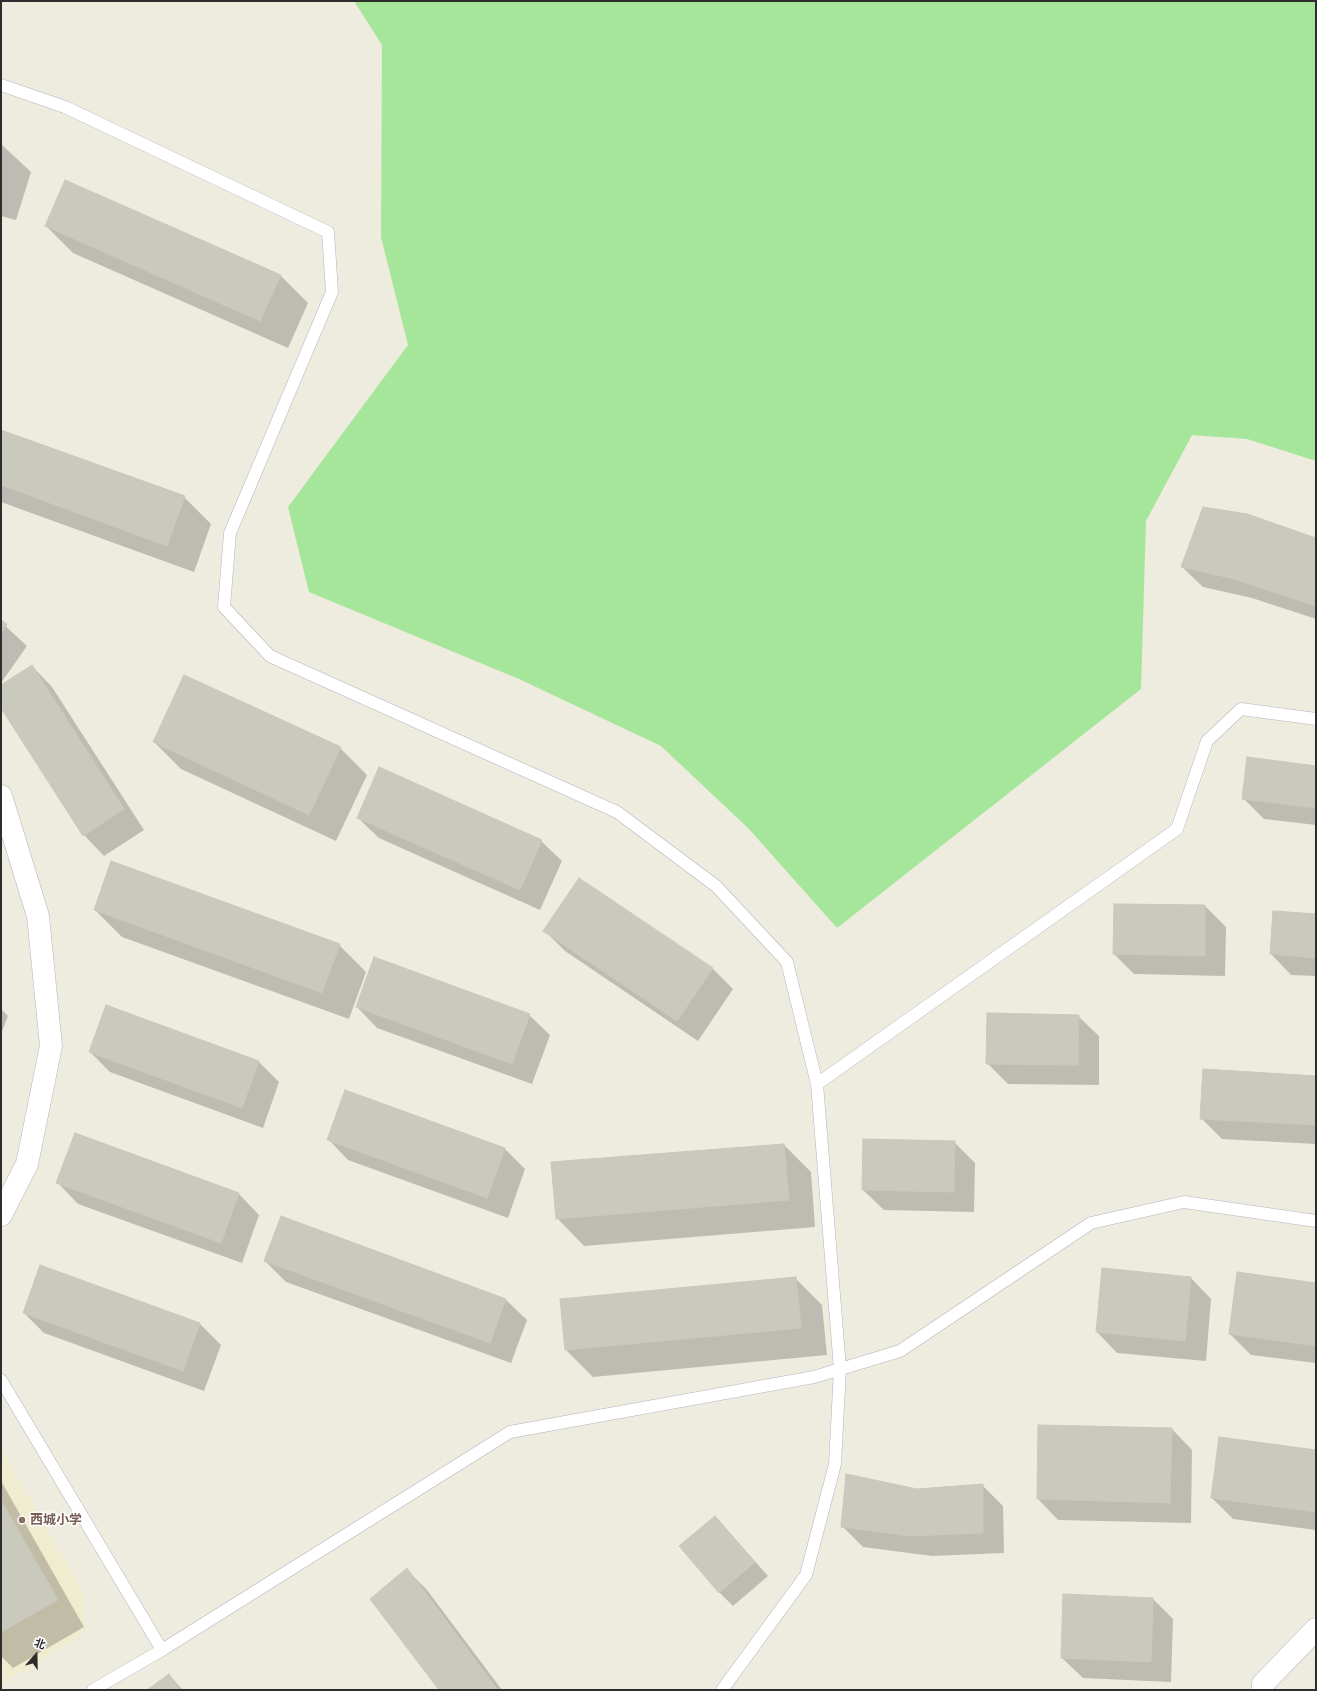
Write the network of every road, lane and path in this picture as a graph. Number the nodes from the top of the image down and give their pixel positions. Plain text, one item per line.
1 (1, 85) edge
2 (1316, 719) edge
3 (1, 796) edge
4 (817, 1084) junction
5 (1, 1215) edge
6 (1316, 1221) edge
7 (840, 1369) junction
8 (1, 1380) edge
9 (1316, 1629) edge
10 (162, 1650) junction
11 (93, 1690) edge
12 (722, 1690) edge
13 (1263, 1690) edge

1 - 4 lane
2 - 4 lane
3 - 5 street
4 - 7 lane
6 - 7 lane
7 - 10 lane
7 - 12 lane
8 - 10 lane
9 - 13 street
10 - 11 lane

